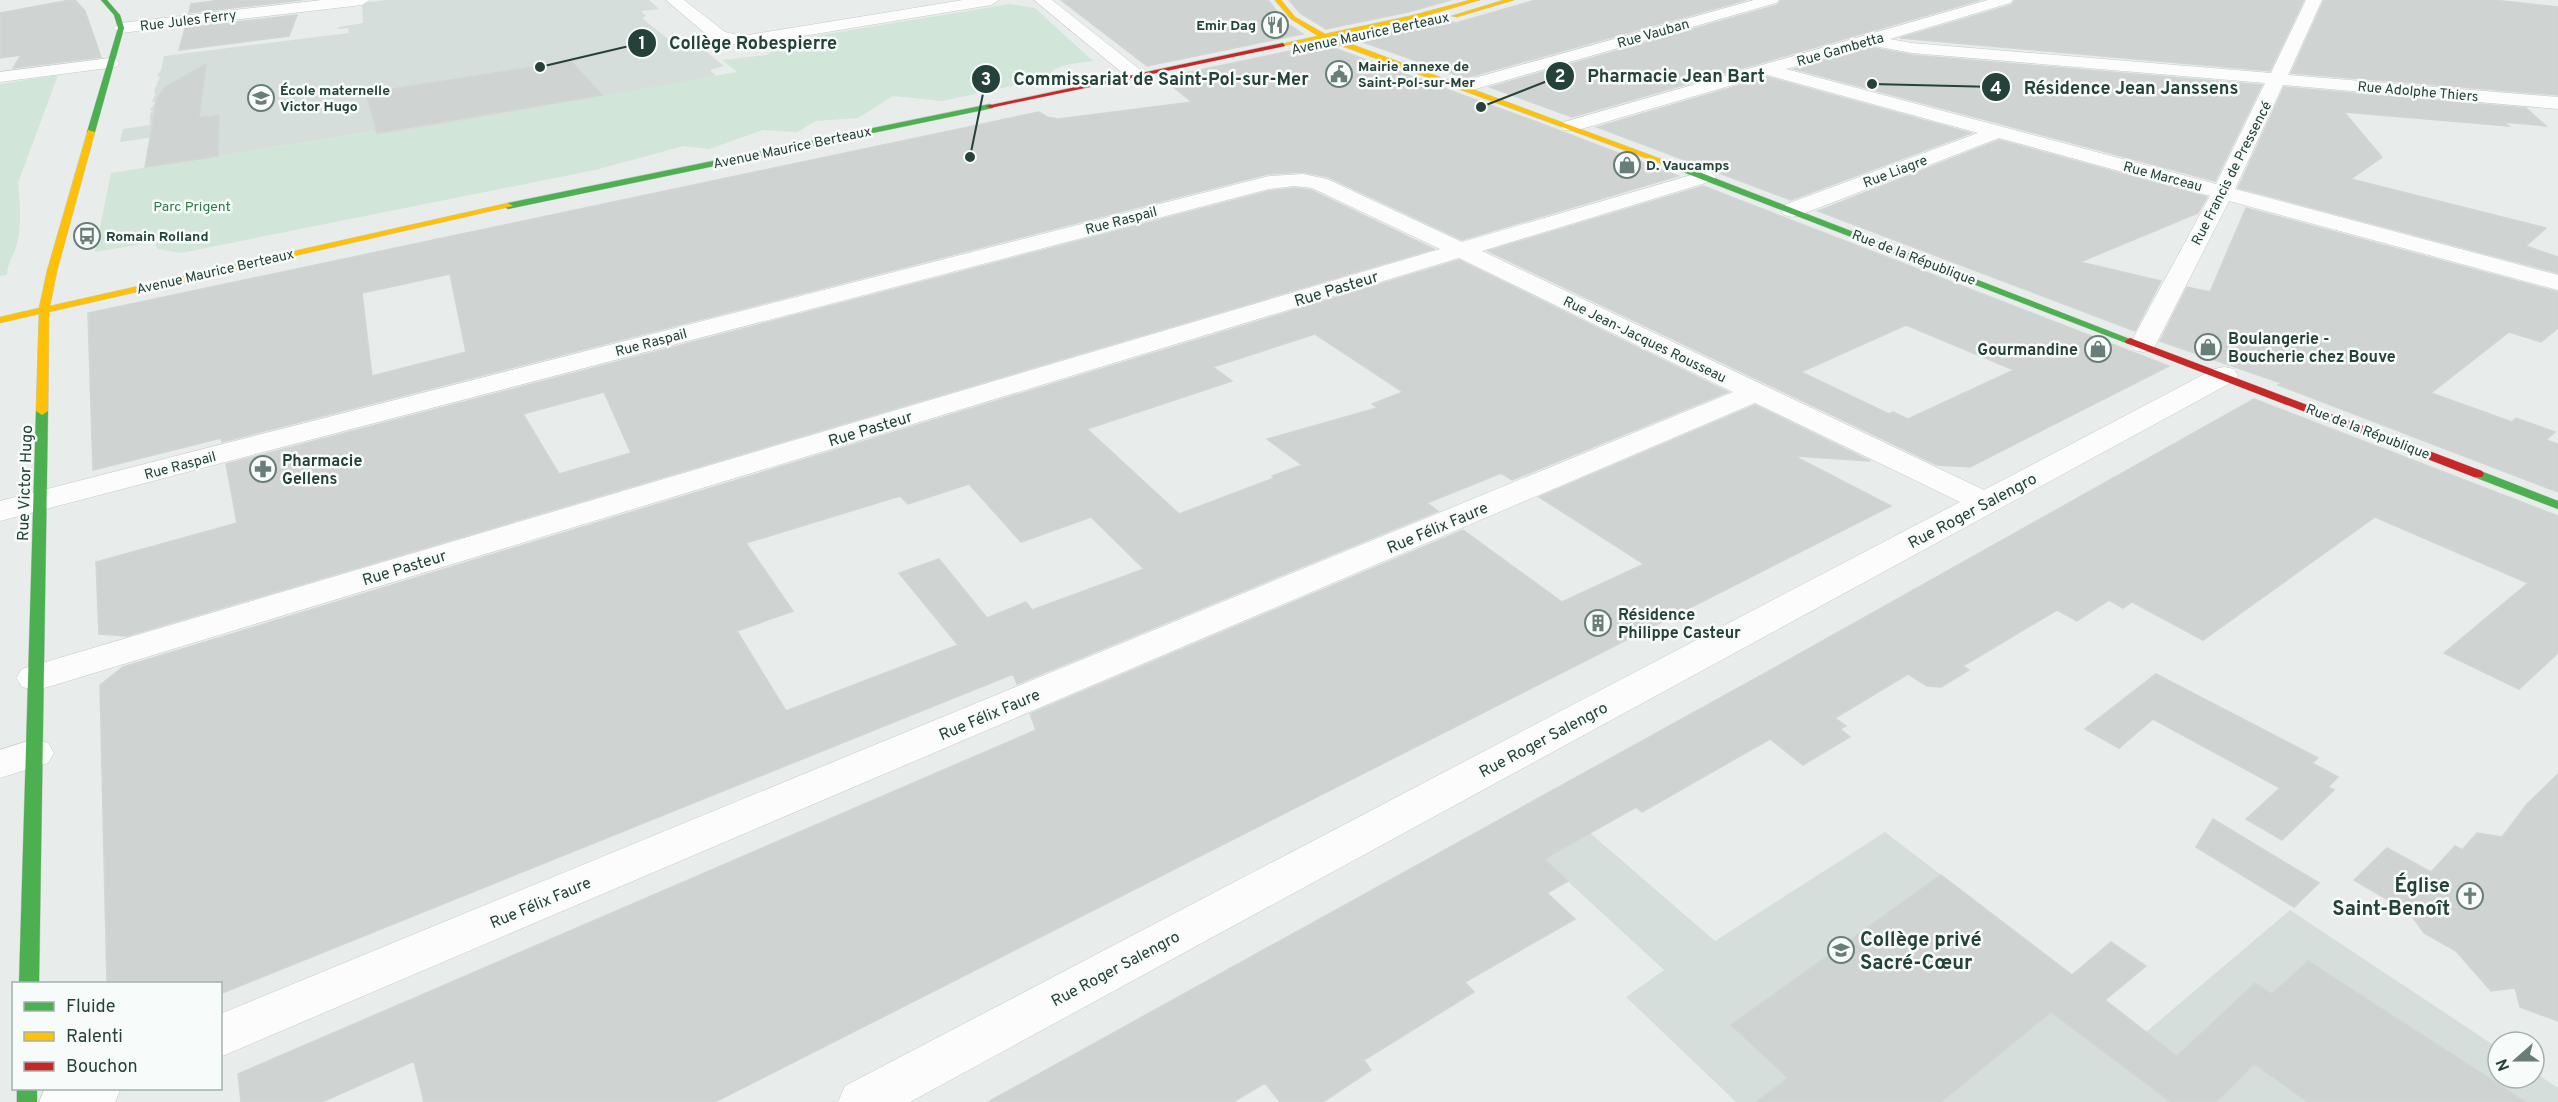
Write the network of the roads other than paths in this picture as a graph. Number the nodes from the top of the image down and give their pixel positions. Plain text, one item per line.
1 (104, 0) edge
2 (362, 0) edge
3 (674, 0) edge
4 (991, 0) edge
5 (1042, 0) edge
6 (1278, 0) edge
7 (1476, 0) edge
8 (1511, 0) edge
9 (1771, 0) edge
10 (2005, 0) edge
11 (2314, 0) edge
12 (317, 3) edge
13 (121, 28) junction
14 (1329, 38) junction
15 (1870, 40) junction
16 (111, 63) junction
17 (1769, 70) junction
18 (1137, 76) junction
19 (0, 77) edge
20 (2278, 79) junction
21 (1466, 86) junction
22 (2558, 103) edge
23 (1571, 126) junction
24 (1998, 132) junction
25 (1705, 177) junction
26 (1302, 180) joint
27 (2222, 192) junction
28 (1792, 210) junction
29 (429, 222) junction
30 (1462, 250) junction
31 (130, 276) dead end
32 (2558, 283) edge
33 (44, 310) junction
34 (0, 320) edge
35 (2143, 344) junction
36 (2224, 375) junction
37 (1757, 392) junction
38 (40, 501) junction
39 (1986, 502) junction
40 (2558, 505) edge
41 (0, 512) edge
42 (35, 678) junction
43 (17, 759) edge
44 (29, 982) edge
45 (222, 1035) edge
46 (94, 1090) edge
47 (64, 1102) edge
48 (863, 1102) edge

1 - 13 street
2 - 12 street, Rue Jules Ferry
3 - 4 street
5 - 18 street
6 - 14 street, Rue de la République
7 - 14 street, Avenue Maurice Berteaux
8 - 14 street, Avenue Maurice Berteaux
9 - 21 street, Rue Vauban
10 - 15 street, Rue Gambetta
11 - 20 street, Rue Francis de Pressencé
12 - 13 street, Rue Jules Ferry
13 - 16 street, Rue Victor Hugo
14 - 18 street, Avenue Maurice Berteaux
14 - 21 street, Rue de la République
15 - 17 street, Rue Gambetta
15 - 20 street, Rue Adolphe Thiers
16 - 19 street
16 - 33 street, Rue Victor Hugo
17 - 23 street, Rue Gambetta
17 - 24 street, Rue Marceau
18 - 29 street, Avenue Maurice Berteaux
20 - 22 street, Rue Adolphe Thiers
20 - 27 street, Rue Francis de Pressencé
21 - 23 street, Rue de la République
23 - 25 street, Rue de la République
24 - 27 street, Rue Marceau
24 - 28 street, Rue Liagre
25 - 28 street, Rue de la République
25 - 30 street, Rue Pasteur
26 - 30 street, Rue Jean-Jacques Rousseau
26 - 38 street, Rue Raspail
27 - 32 street, Rue Marceau
27 - 35 street, Rue Francis de Pressencé
28 - 35 street, Rue de la République
29 - 31 street, Avenue Maurice Berteaux
29 - 33 street, Avenue Maurice Berteaux
30 - 37 street, Rue Jean-Jacques Rousseau
30 - 42 street, Rue Pasteur
33 - 34 street, Avenue Maurice Berteaux
33 - 38 street, Rue Victor Hugo
35 - 36 street, Rue de la République
36 - 39 street, Rue Roger Salengro
36 - 40 street, Rue de la République
37 - 39 street, Rue Jean-Jacques Rousseau
37 - 45 street, Rue Félix Faure
38 - 41 street, Rue Raspail
38 - 42 street, Rue Victor Hugo
39 - 48 street, Rue Roger Salengro
42 - 43 street, Rue Victor Hugo
43 - 44 street, Rue Victor Hugo
46 - 47 street

